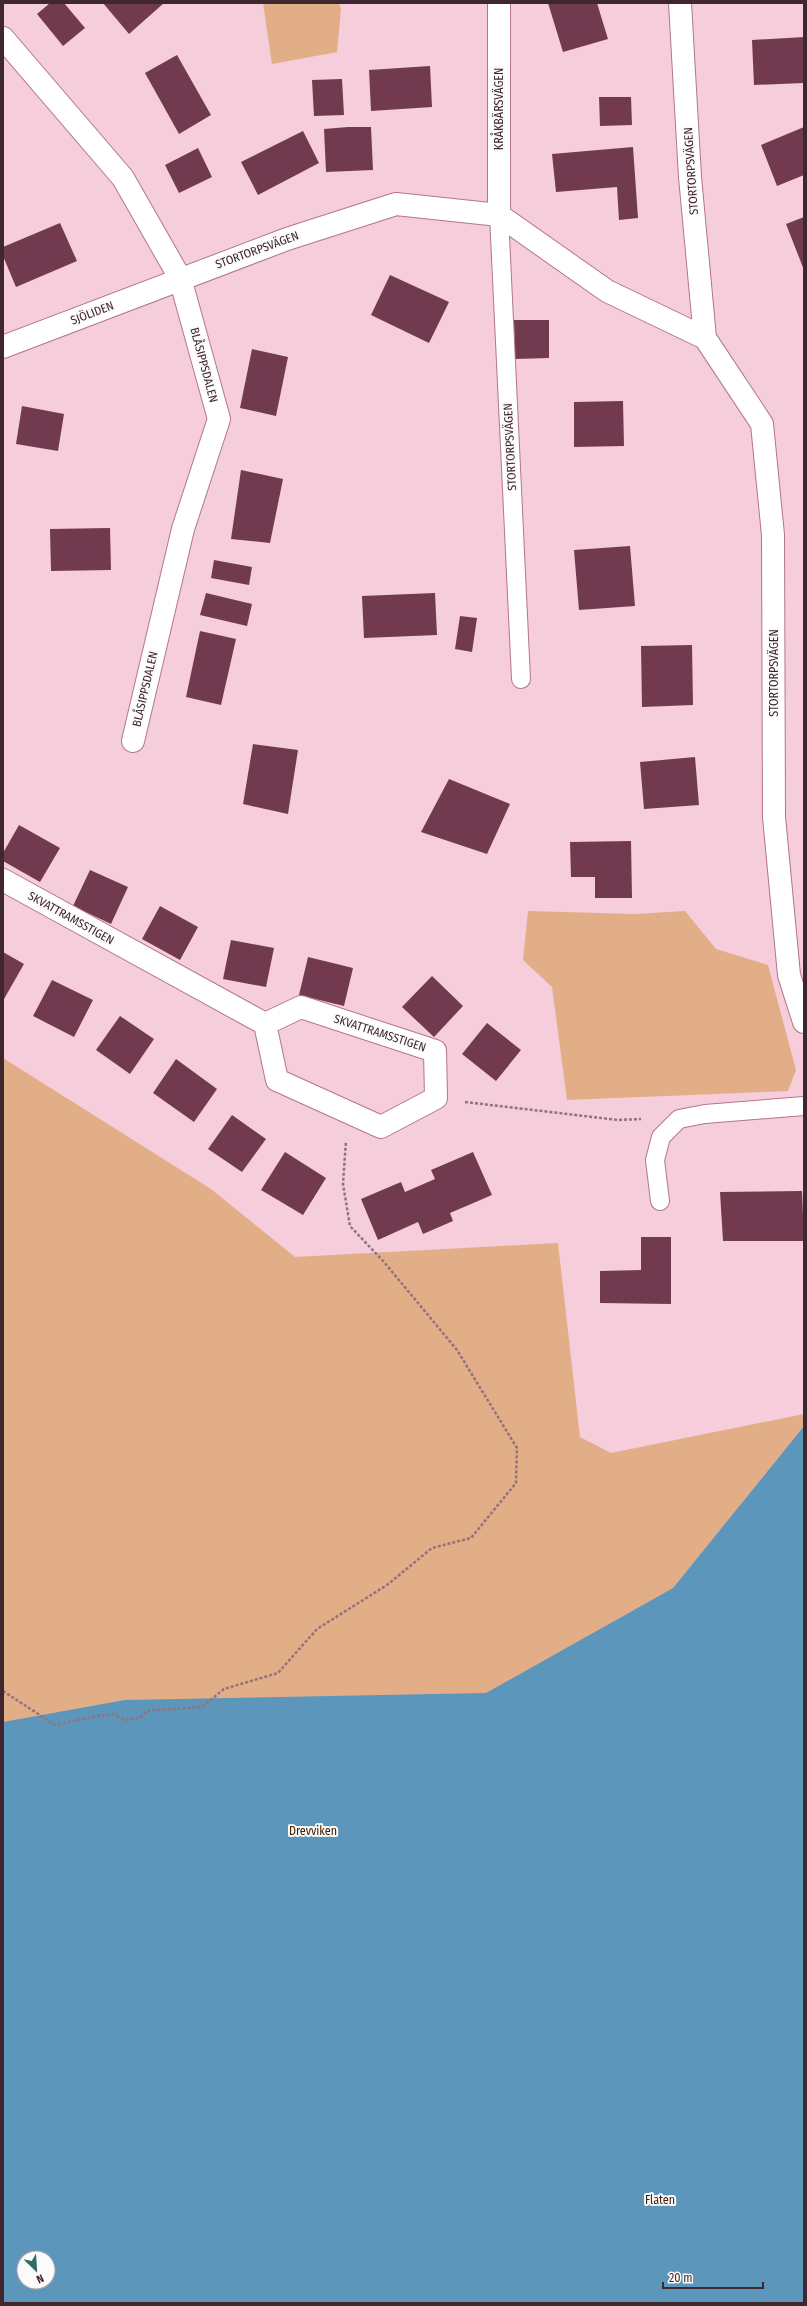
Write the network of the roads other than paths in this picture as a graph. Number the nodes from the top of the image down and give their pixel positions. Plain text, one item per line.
1 (499, 3) edge
2 (680, 3) edge
3 (3, 38) edge
4 (499, 215) junction
5 (180, 278) junction
6 (705, 338) junction
7 (3, 347) edge
8 (521, 679) dead end
9 (133, 741) dead end
10 (3, 880) edge
11 (804, 1022) edge
12 (265, 1024) junction
13 (804, 1106) edge
14 (660, 1201) dead end

1 - 4 street, KRÅKBÄRSVÄGEN
2 - 6 street, STORTORPSVÄGEN
3 - 5 street, BLÅSIPPSDALEN
4 - 5 street, STORTORPSVÄGEN
4 - 6 street, STORTORPSVÄGEN
4 - 8 lane, STORTORPSVÄGEN
5 - 7 street, SJÖLIDEN
5 - 9 street, BLÅSIPPSDALEN
6 - 11 street, STORTORPSVÄGEN
10 - 12 street, SKVATTRAMSSTIGEN
12 - 12 street, SKVATTRAMSSTIGEN
13 - 14 lane

